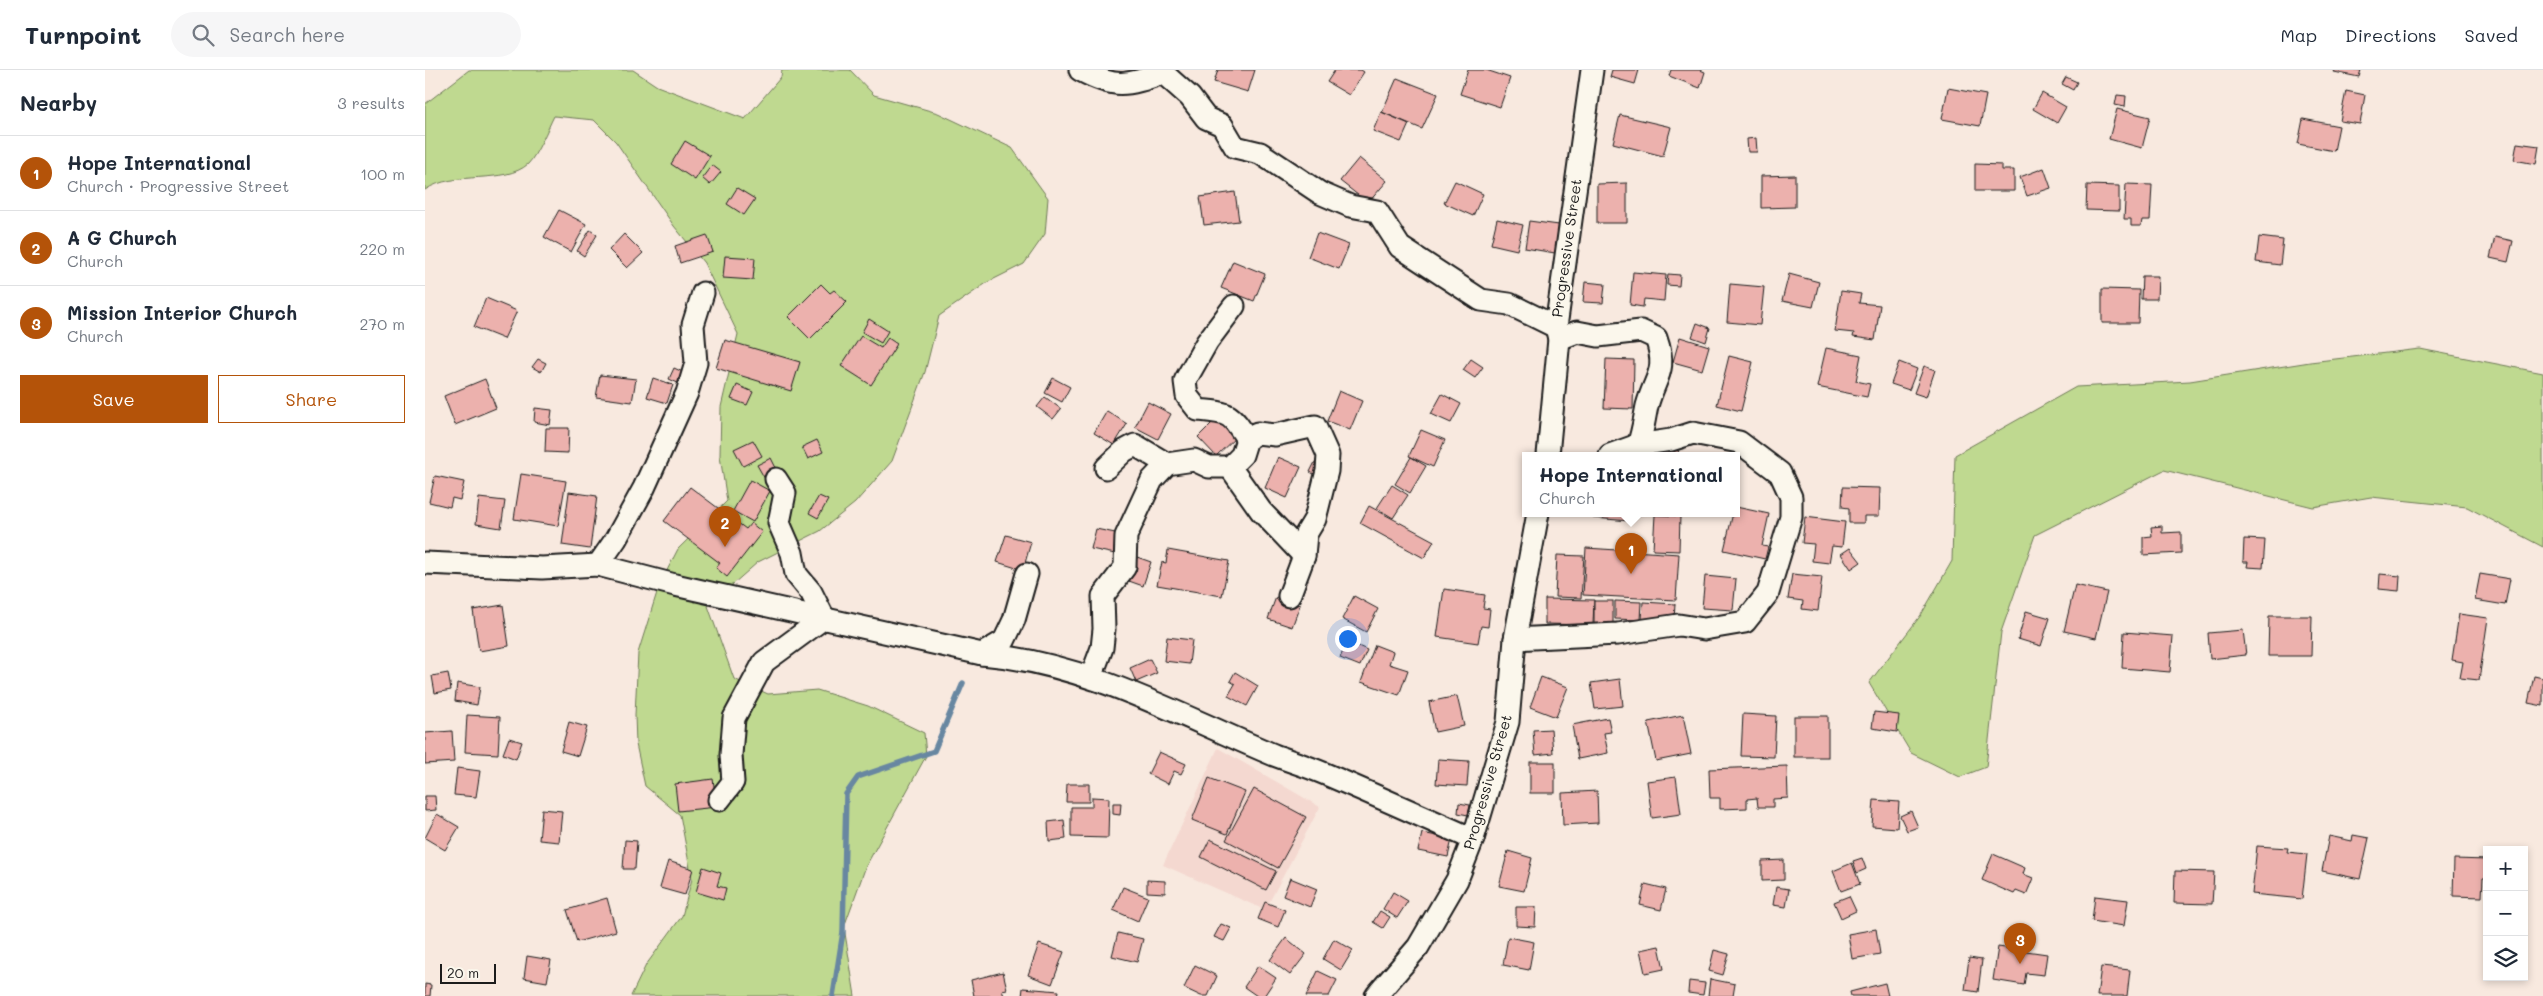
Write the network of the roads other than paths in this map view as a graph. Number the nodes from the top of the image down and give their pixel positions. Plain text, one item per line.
1 (1080, 70) edge
2 (1592, 70) edge
3 (703, 293) dead end
4 (1234, 306) dead end
5 (1558, 333) junction
6 (1247, 439) junction
7 (1638, 445) junction
8 (1548, 452) edge
9 (1619, 452) edge
10 (1167, 464) junction
11 (1230, 467) junction
12 (1106, 468) dead end
13 (777, 479) dead end
14 (1537, 517) edge
15 (1304, 556) junction
16 (425, 564) edge
17 (598, 565) junction
18 (1027, 574) dead end
19 (1289, 596) dead end
20 (825, 618) junction
21 (1515, 639) junction
22 (982, 654) junction
23 (1091, 677) junction
24 (719, 800) dead end
25 (1473, 839) junction
26 (1376, 996) edge

1 - 5 street
2 - 5 street, Progressive Street
3 - 17 street
4 - 6 street
5 - 7 street
5 - 8 street, Progressive Street
6 - 11 street
6 - 15 street
7 - 9 street
7 - 21 street
10 - 11 street
10 - 12 street
10 - 23 street
11 - 15 street
13 - 20 street
14 - 21 street, Progressive Street
15 - 19 street
16 - 17 street
17 - 20 street
18 - 22 street
20 - 22 street
20 - 24 street
21 - 25 street, Progressive Street
22 - 23 street
23 - 25 street
25 - 26 street, Progressive Street

